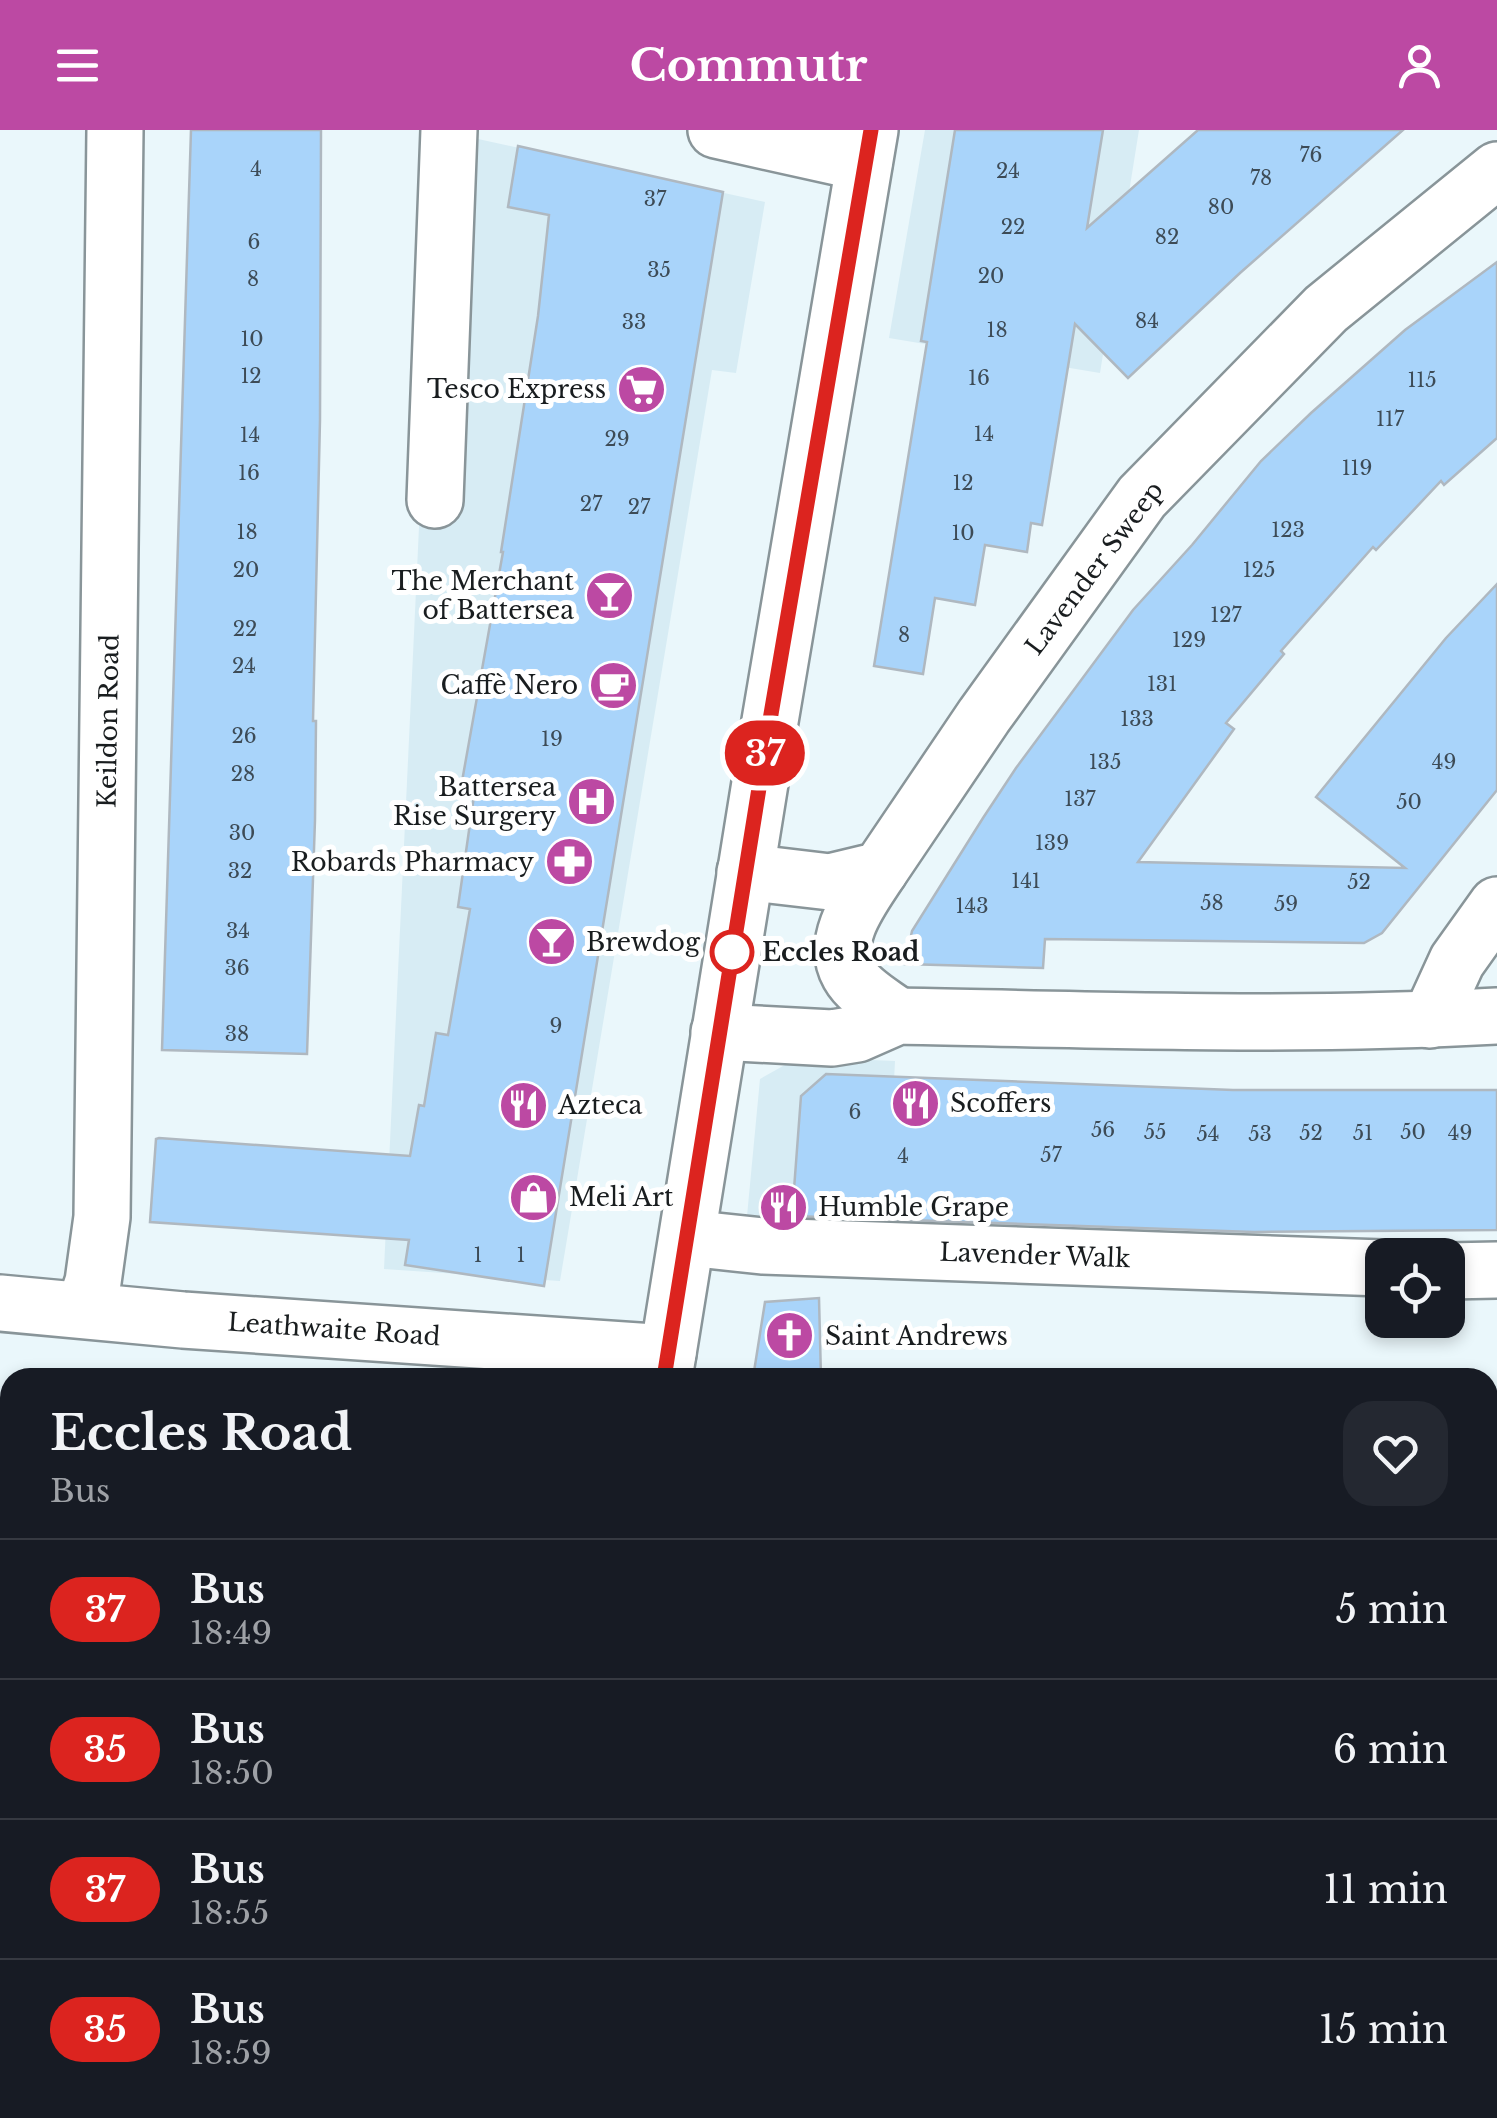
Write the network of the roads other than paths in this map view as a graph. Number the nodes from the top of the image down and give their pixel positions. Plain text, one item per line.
1 (115, 130) edge
2 (449, 130) edge
3 (716, 130) edge
4 (867, 146) edge
5 (1497, 170) edge
6 (435, 500) dead end
7 (880, 870) junction
8 (745, 872) junction
9 (1497, 905) edge
10 (898, 1016) junction
11 (1497, 1016) edge
12 (1430, 1020) junction
13 (720, 1032) junction
14 (688, 1238) junction
15 (1365, 1267) edge
16 (1497, 1270) edge
17 (1465, 1271) edge
18 (0, 1303) edge
19 (84, 1310) junction
20 (666, 1365) edge

1 - 19 main road, Keildon Road
2 - 6 main road
3 - 4 main road
4 - 8 main road
5 - 7 main road, Lavender Sweep
7 - 8 main road
7 - 10 main road
8 - 13 main road
9 - 12 main road
10 - 12 main road
10 - 13 main road
11 - 12 main road
13 - 14 main road
14 - 15 main road, Lavender Walk
14 - 20 main road
16 - 17 main road
18 - 19 main road, Leathwaite Road
19 - 20 main road, Leathwaite Road

